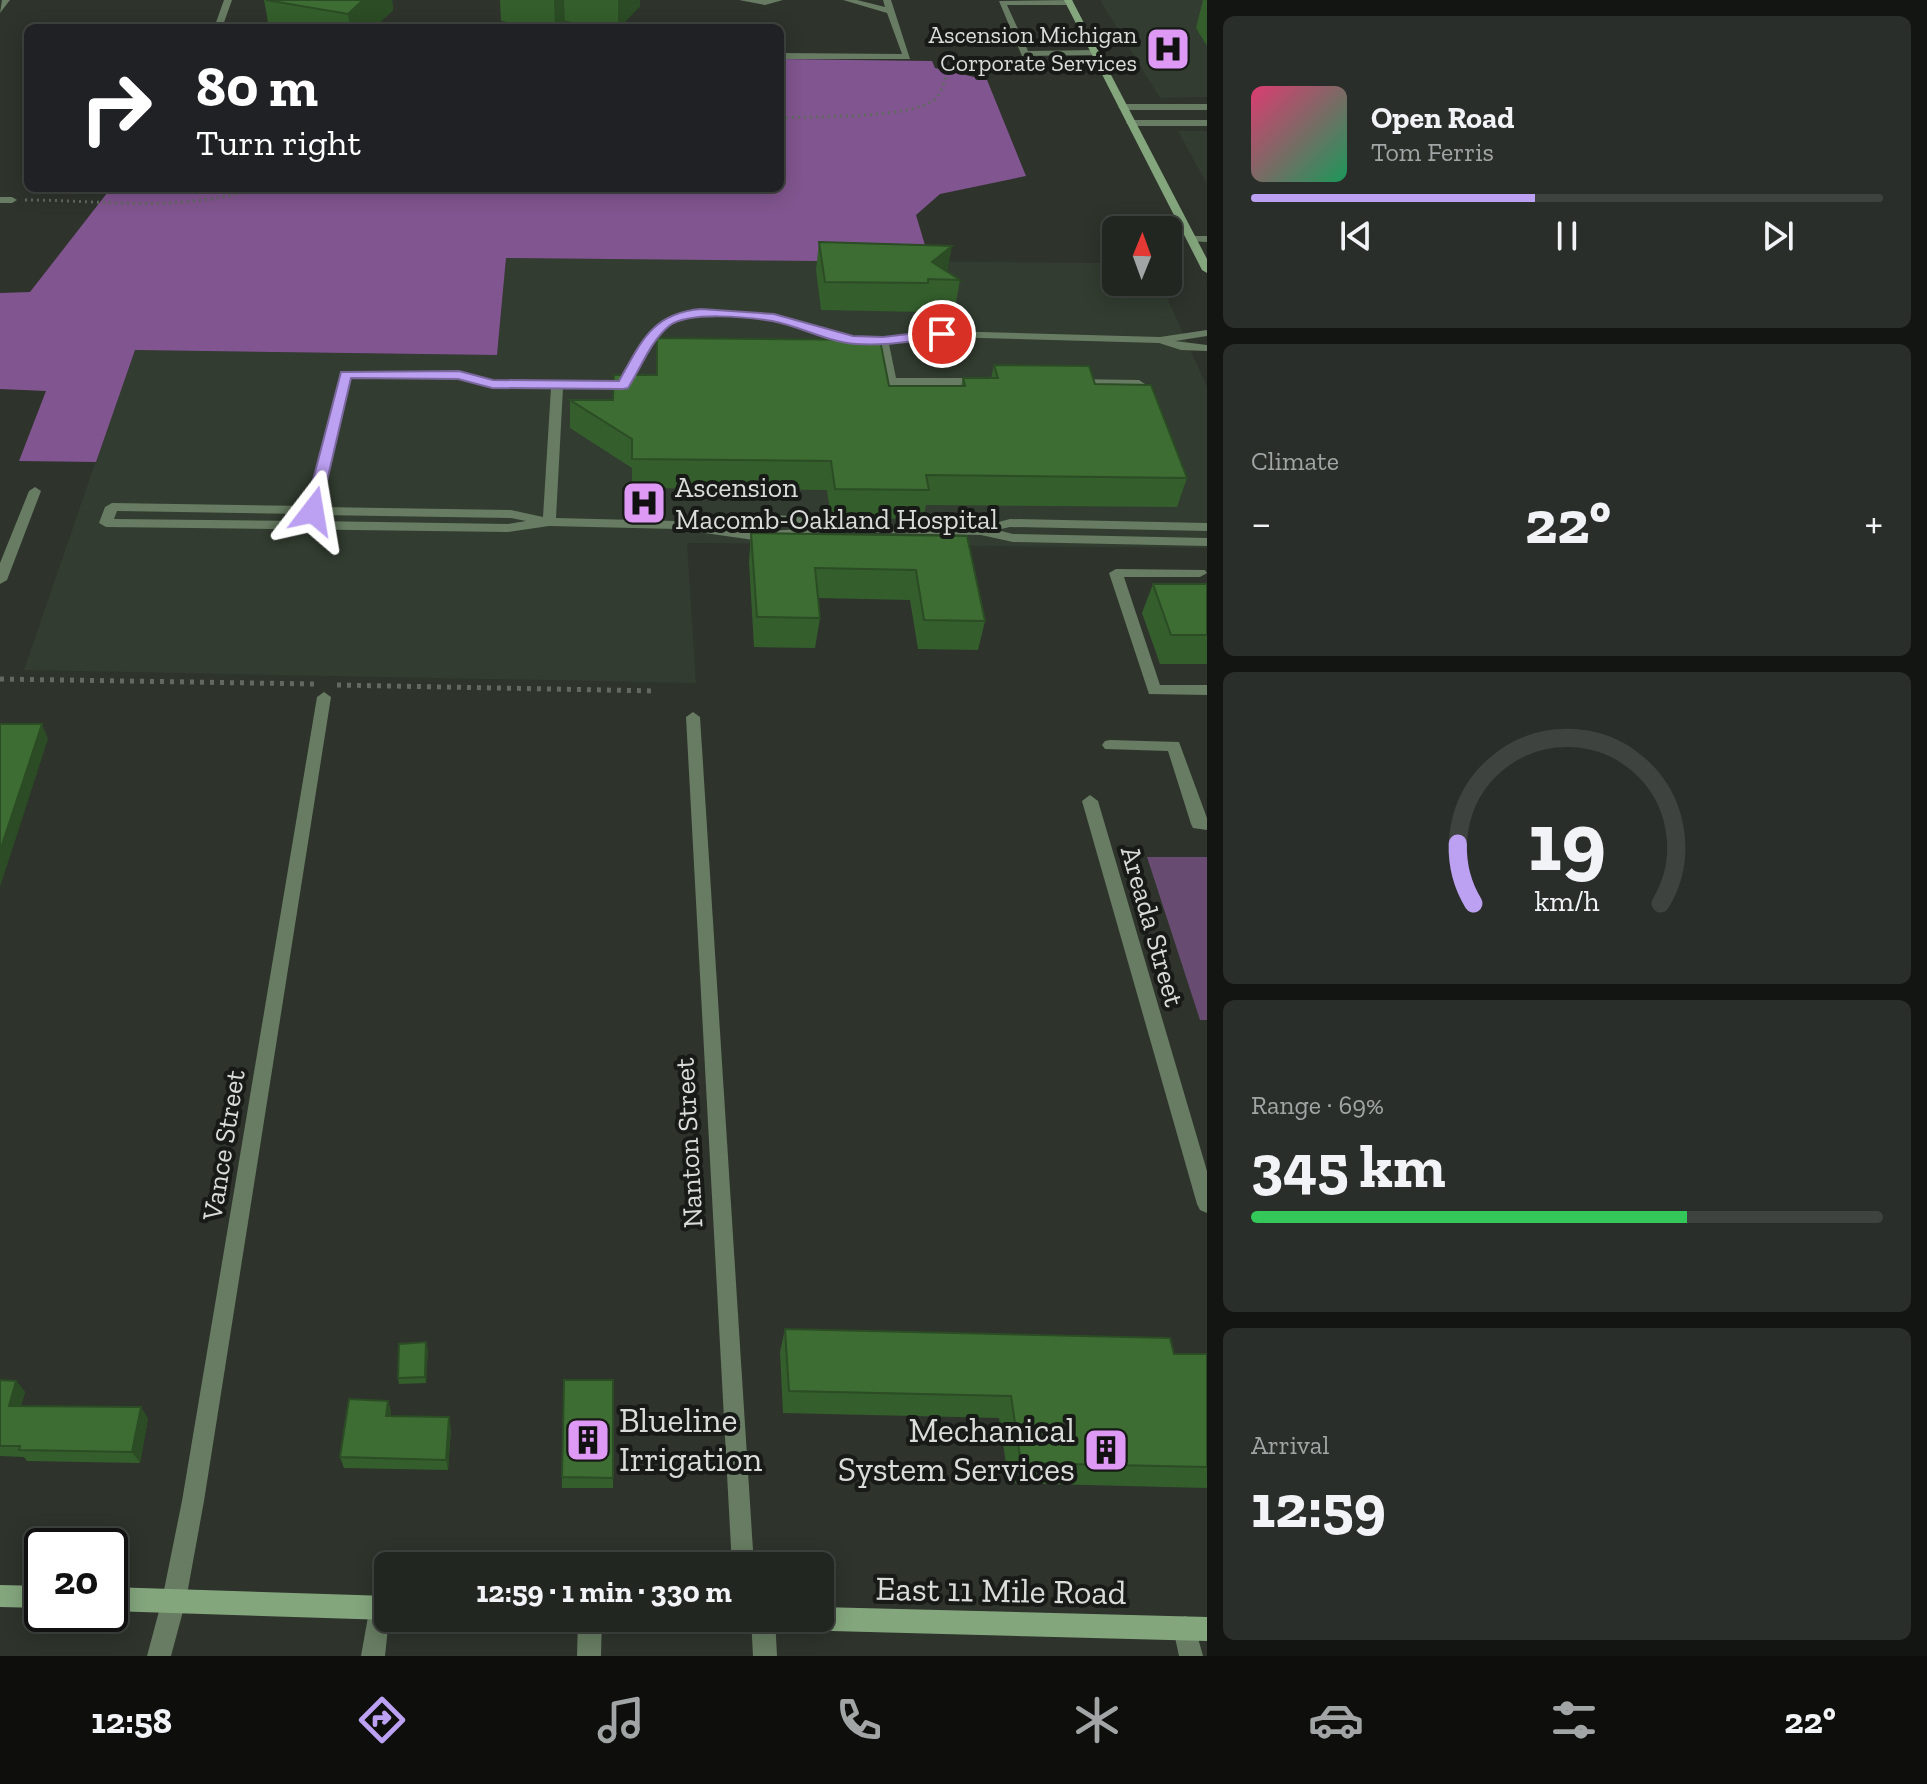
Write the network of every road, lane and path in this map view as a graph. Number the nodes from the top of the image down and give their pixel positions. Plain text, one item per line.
1 (6, 0) edge
2 (228, 0) edge
3 (743, 0) edge
4 (779, 0) edge
5 (847, 0) edge
6 (887, 0) edge
7 (1068, 1) edge
8 (0, 10) edge
9 (891, 11) junction
10 (219, 24) edge
11 (1095, 53) junction
12 (784, 56) edge
13 (953, 62) dead end
14 (1123, 107) junction
15 (1207, 107) edge
16 (784, 118) edge
17 (1131, 123) junction
18 (1207, 123) edge
19 (234, 192) edge
20 (6, 200) edge
21 (1191, 239) junction
22 (1207, 239) edge
23 (1207, 270) edge
24 (1207, 333) edge
25 (1160, 340) junction
26 (883, 341) junction
27 (1207, 348) edge
28 (999, 382) edge
29 (1061, 383) edge
30 (1139, 384) edge
31 (557, 385) junction
32 (35, 491) dead end
33 (313, 511) junction
34 (549, 522) junction
35 (309, 526) junction
36 (1207, 527) edge
37 (981, 531) junction
38 (1207, 542) edge
39 (1200, 573) dead end
40 (0, 580) edge
41 (1207, 690) edge
42 (324, 697) dead end
43 (693, 717) dead end
44 (1110, 745) dead end
45 (1090, 801) dead end
46 (1207, 824) edge
47 (1207, 1204) edge
48 (742, 1552) edge
49 (0, 1596) edge
50 (24, 1597) edge
51 (128, 1599) edge
52 (174, 1600) junction
53 (374, 1608) edge
54 (834, 1619) edge
55 (1196, 1629) edge
56 (378, 1632) edge
57 (590, 1632) edge
58 (764, 1632) edge
59 (159, 1656) edge
60 (373, 1656) edge
61 (589, 1656) edge
62 (765, 1656) edge
63 (1191, 1656) edge

1 - 8 street
2 - 10 street
3 - 4 street
5 - 9 street
6 - 9 street
7 - 11 main road
7 - 11 street
9 - 12 street
11 - 14 main road
13 - 16 path
14 - 15 street
14 - 17 main road
17 - 18 street
17 - 21 main road
19 - 20 path
21 - 22 street
21 - 23 main road
24 - 25 street
25 - 26 street
25 - 27 street
26 - 28 street
26 - 31 street
29 - 30 street
31 - 33 street
31 - 34 street
32 - 40 street
33 - 34 street
33 - 35 street
33 - 35 street
34 - 35 street
34 - 37 street
36 - 37 street
37 - 38 street
39 - 41 street
42 - 52 street, Vance Street
43 - 48 street, Nanton Street
44 - 46 street
45 - 47 street, Areada Street
49 - 50 main road
51 - 52 main road
52 - 53 main road
52 - 59 street, Vance Street
54 - 55 main road, East 11 Mile Road
55 - 63 street
56 - 60 street
57 - 61 street
58 - 62 street

